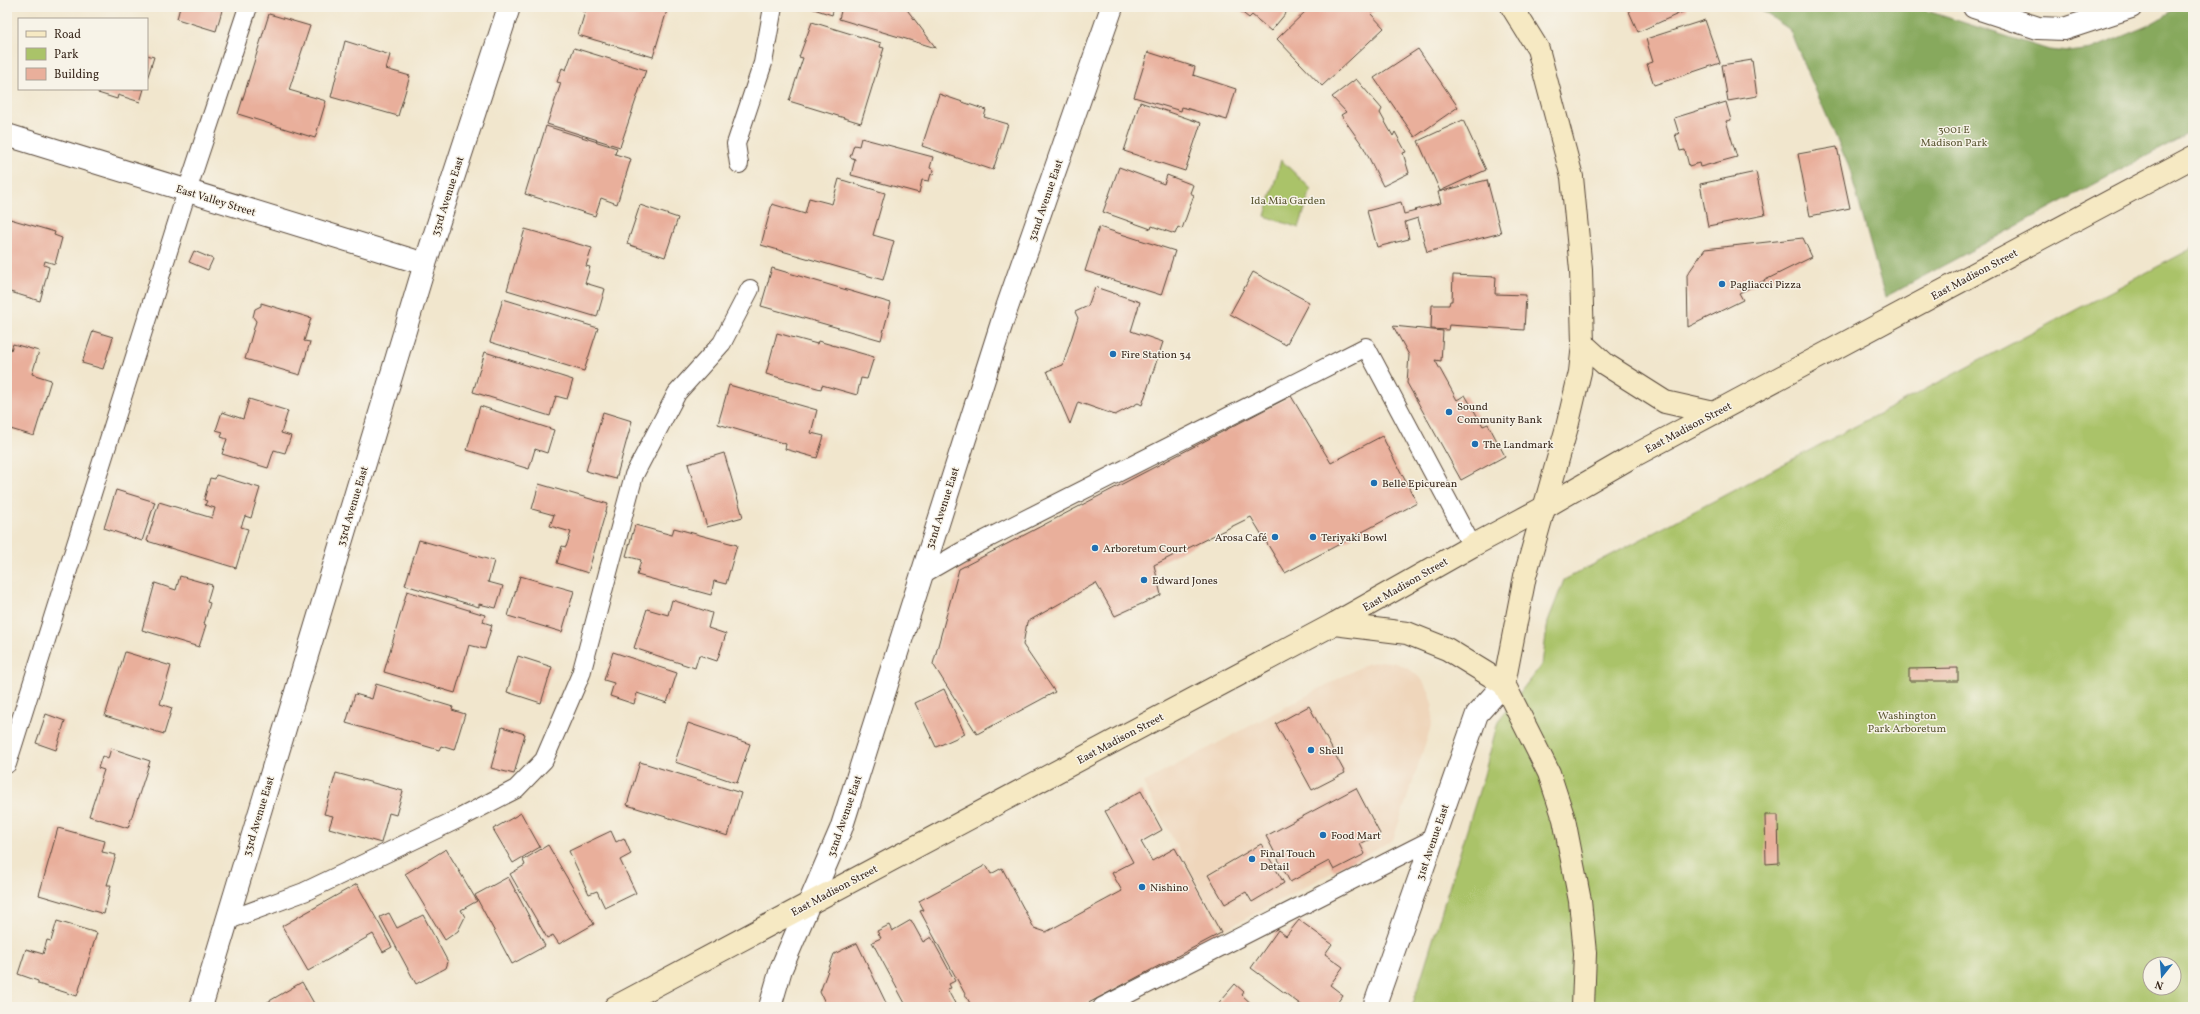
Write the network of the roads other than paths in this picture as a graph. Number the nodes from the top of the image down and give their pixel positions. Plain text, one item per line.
1 (248, 7) edge
2 (509, 7) edge
3 (774, 7) edge
4 (1112, 7) edge
5 (1512, 7) edge
6 (1974, 7) edge
7 (2131, 7) edge
8 (7, 134) edge
9 (2193, 157) edge
10 (739, 164) dead end
11 (187, 191) junction
12 (425, 264) junction
13 (750, 289) dead end
14 (1584, 344) junction
15 (1714, 413) junction
16 (1545, 507) junction
17 (1472, 546) junction
18 (921, 575) junction
19 (1334, 624) junction
20 (1504, 684) junction
21 (7, 764) edge
22 (1433, 839) junction
23 (810, 903) junction
24 (226, 921) junction
25 (201, 1007) edge
26 (615, 1007) edge
27 (770, 1007) edge
28 (1102, 1007) edge
29 (1374, 1007) edge
30 (1583, 1007) edge

1 - 11 lane
2 - 12 street, 33rd Avenue East
3 - 10 lane
4 - 18 street, 32nd Avenue East
5 - 14 main road
6 - 7 street
8 - 11 street, East Valley Street
9 - 15 main road, East Madison Street
11 - 12 street, East Valley Street
11 - 21 lane
12 - 24 street, 33rd Avenue East
13 - 24 lane
14 - 15 main road
14 - 16 main road
15 - 16 main road, East Madison Street
16 - 17 main road, East Madison Street
16 - 20 main road
17 - 18 lane
17 - 19 main road, East Madison Street
18 - 23 street, 32nd Avenue East
19 - 20 main road
19 - 23 main road, East Madison Street
20 - 22 street, 31st Avenue East
20 - 30 main road
22 - 28 lane
22 - 29 street, 31st Avenue East
23 - 26 main road, East Madison Street
23 - 27 street, 32nd Avenue East
24 - 25 street, 33rd Avenue East

